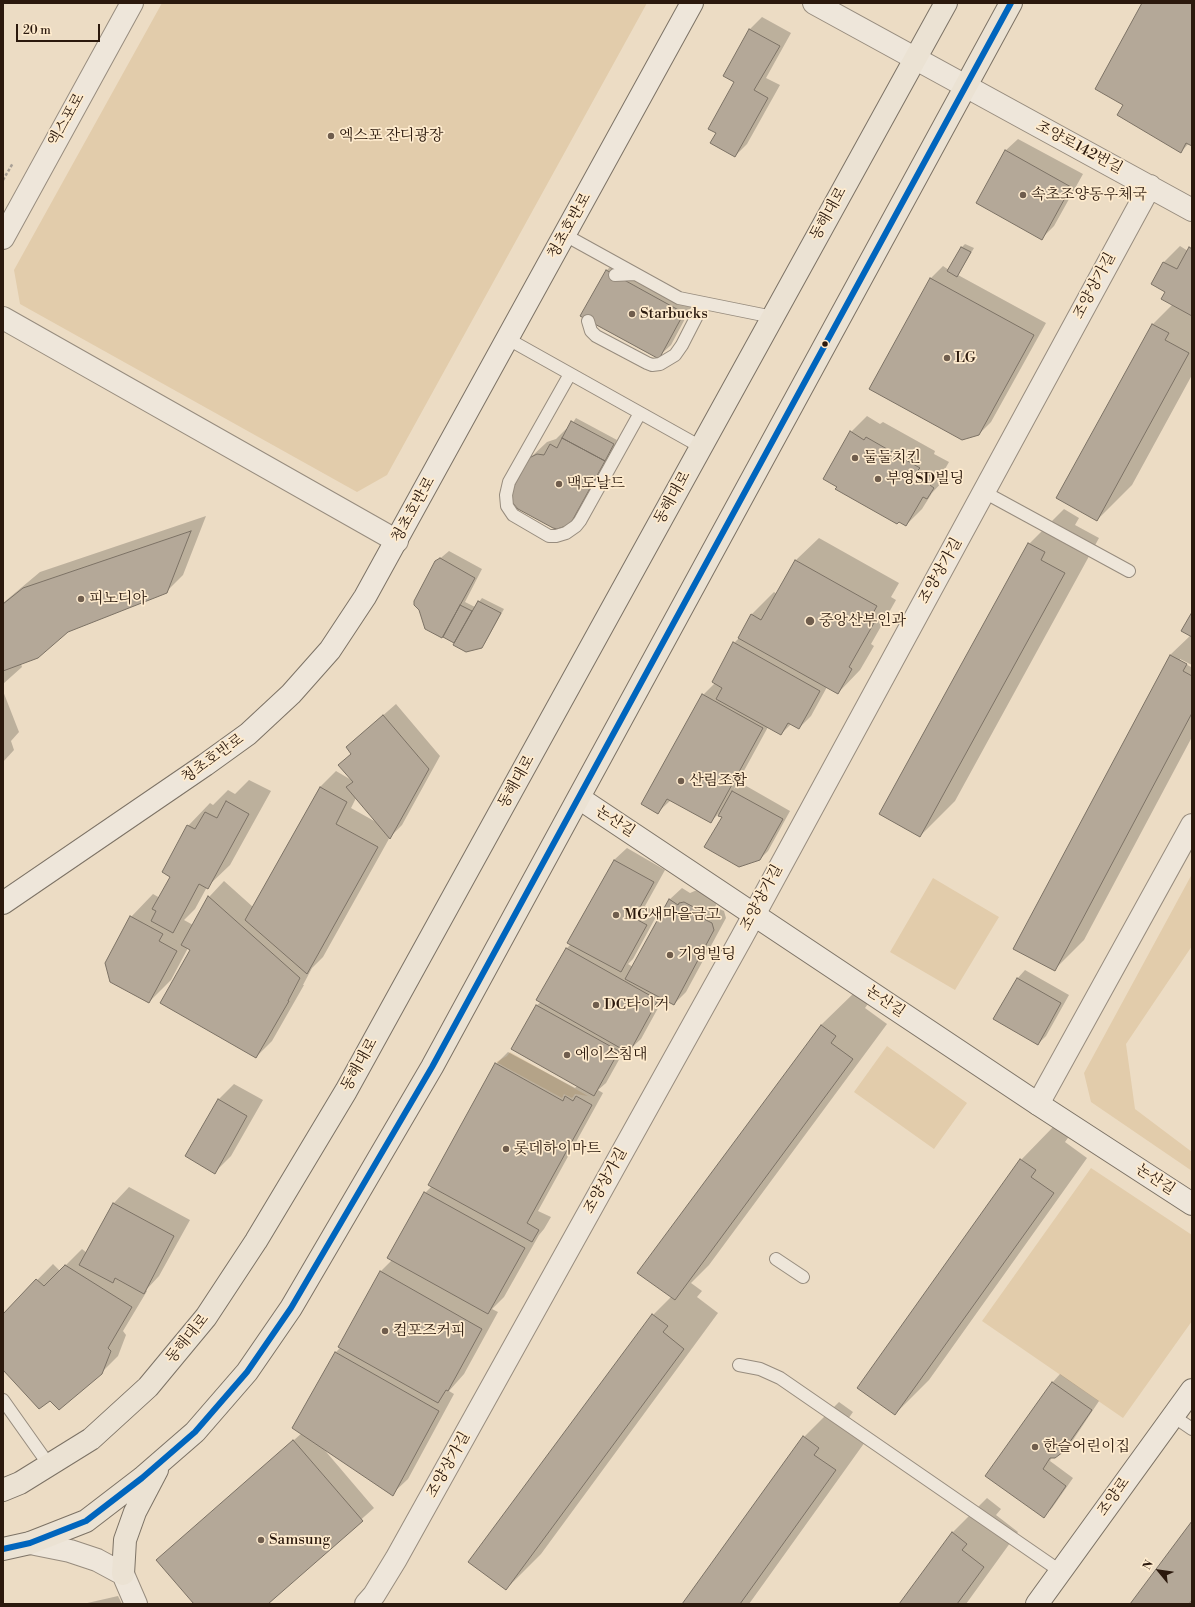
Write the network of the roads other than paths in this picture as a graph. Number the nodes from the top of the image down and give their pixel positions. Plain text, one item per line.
1 (132, 3) edge
2 (692, 3) edge
3 (814, 3) edge
4 (946, 3) edge
5 (1011, 3) edge
6 (915, 59) junction
7 (965, 86) junction
8 (1150, 186) junction
9 (1192, 210) edge
10 (565, 235) junction
11 (3, 238) edge
12 (636, 274) junction
13 (614, 275) dead end
14 (703, 304) junction
15 (773, 317) junction
16 (3, 318) edge
17 (588, 320) dead end
18 (508, 340) junction
19 (570, 374) junction
20 (640, 413) junction
21 (701, 446) junction
22 (984, 492) junction
23 (397, 541) junction
24 (1129, 571) dead end
25 (579, 798) junction
26 (1192, 825) edge
27 (3, 903) edge
28 (754, 914) junction
29 (1038, 1104) junction
30 (1192, 1204) edge
31 (776, 1259) dead end
32 (803, 1277) dead end
33 (739, 1365) dead end
34 (1192, 1390) edge
35 (3, 1400) edge
36 (1173, 1416) junction
37 (1192, 1429) edge
38 (162, 1461) junction
39 (49, 1465) junction
40 (3, 1490) edge
41 (30, 1543) junction
42 (3, 1549) edge
43 (1060, 1571) junction
44 (123, 1574) junction
45 (136, 1604) edge
46 (366, 1604) edge
47 (1037, 1604) edge

1 - 11 street, 엑스포로
2 - 10 street, 청초호반로
3 - 6 street, 조양로142번길
4 - 6 main road, 동해대로
5 - 7 main road
6 - 7 street, 조양로142번길
6 - 15 main road, 동해대로
7 - 8 street, 조양로142번길
7 - 25 main road
8 - 9 street, 조양로142번길
8 - 22 street, 조양상가길
10 - 12 lane
10 - 18 street, 청초호반로
12 - 13 lane
12 - 14 lane
14 - 15 lane
14 - 17 lane
15 - 21 main road, 동해대로
16 - 23 street
18 - 19 lane
18 - 23 street, 청초호반로
19 - 20 lane
19 - 20 lane
20 - 21 lane
21 - 39 main road, 동해대로
22 - 24 lane
22 - 28 street, 조양상가길
23 - 27 street, 청초호반로
25 - 28 street, 논산길
25 - 38 main road
26 - 29 street
28 - 29 street, 논산길
28 - 46 street, 조양상가길
29 - 30 street, 논산길
31 - 32 lane
33 - 43 lane
34 - 36 street, 조양로
35 - 39 lane
36 - 37 lane
36 - 43 street, 조양로
38 - 41 main road
38 - 44 main road
39 - 40 main road, 동해대로
41 - 42 main road
41 - 44 street
43 - 47 street, 조양로
44 - 45 street

